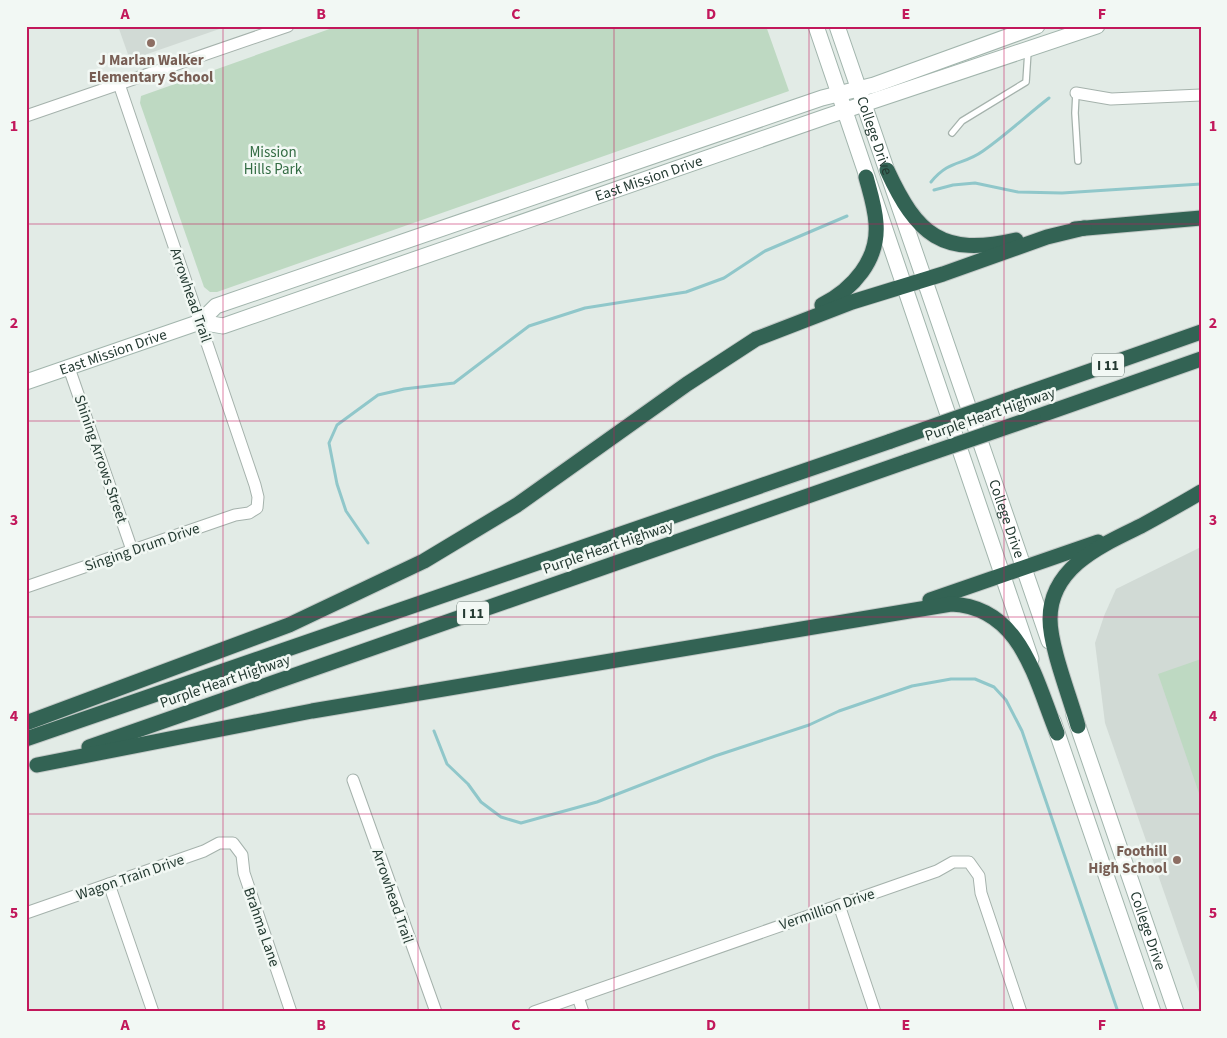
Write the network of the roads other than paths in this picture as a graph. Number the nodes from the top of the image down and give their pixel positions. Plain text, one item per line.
1 (288, 26) edge
2 (816, 26) edge
3 (837, 26) edge
4 (1037, 26) edge
5 (1097, 26) edge
6 (1028, 49) junction
7 (119, 84) junction
8 (858, 89) junction
9 (1076, 93) joint
10 (838, 94) junction
11 (1201, 95) edge
12 (864, 105) junction
13 (844, 111) junction
14 (26, 116) edge
15 (952, 133) dead end
16 (1078, 161) dead end
17 (887, 170) junction
18 (866, 177) junction
19 (1201, 218) edge
20 (1084, 228) junction
21 (925, 279) junction
22 (904, 286) junction
23 (200, 322) junction
24 (785, 326) junction
25 (1201, 332) edge
26 (1201, 359) edge
27 (69, 368) junction
28 (26, 382) edge
29 (1201, 492) edge
30 (257, 508) joint
31 (1140, 526) junction
32 (132, 550) junction
33 (1024, 566) junction
34 (1002, 574) junction
35 (26, 587) edge
36 (889, 614) junction
37 (26, 723) edge
38 (1078, 726) junction
39 (1057, 733) junction
40 (26, 739) edge
41 (32, 767) edge
42 (353, 780) dead end
43 (233, 843) joint
44 (109, 884) junction
45 (839, 905) junction
46 (26, 913) edge
47 (578, 997) junction
48 (148, 1011) edge
49 (291, 1012) edge
50 (436, 1012) edge
51 (534, 1012) edge
52 (583, 1012) edge
53 (875, 1012) edge
54 (1021, 1012) edge
55 (1153, 1012) edge
56 (1176, 1012) edge

1 - 7 street
2 - 10 main road, College Drive
3 - 8 main road, College Drive
4 - 8 main road, East Mission Drive
5 - 6 main road, East Mission Drive
6 - 12 main road, East Mission Drive
6 - 15 lane
7 - 14 street
7 - 23 street, Arrowhead Trail
8 - 10 main road, East Mission Drive
8 - 12 main road, College Drive
9 - 11 street
9 - 16 lane
10 - 13 main road, College Drive
10 - 23 main road, East Mission Drive
12 - 13 main road, East Mission Drive
12 - 17 main road, College Drive
13 - 18 main road, College Drive
13 - 23 main road, East Mission Drive
17 - 20 highway
17 - 21 main road, College Drive
18 - 22 main road, College Drive
18 - 24 highway
19 - 20 highway
20 - 21 highway
21 - 22 highway
21 - 33 main road, College Drive
22 - 24 highway
22 - 34 main road, College Drive
23 - 27 main road, East Mission Drive
23 - 30 street, Arrowhead Trail
24 - 37 highway
25 - 40 highway, Purple Heart Highway / I 11, bridge
26 - 41 highway, Purple Heart Highway / I 11, bridge
27 - 28 main road, East Mission Drive
27 - 32 street, Shining Arrows Street
29 - 31 highway
30 - 32 street, Singing Drum Drive
31 - 33 highway
31 - 38 highway
32 - 35 street, Singing Drum Drive
33 - 34 highway
33 - 38 main road, College Drive
34 - 36 highway
34 - 39 main road, College Drive
36 - 39 highway
36 - 41 highway
38 - 56 main road, College Drive
39 - 55 main road, College Drive
42 - 50 street, Arrowhead Trail
43 - 44 street, Wagon Train Drive
43 - 49 street, Brahma Lane
44 - 46 street, Wagon Train Drive
44 - 48 street
45 - 47 street, Vermillion Drive
45 - 53 street
45 - 54 street, Vermillion Drive
47 - 51 street, Vermillion Drive
47 - 52 street

